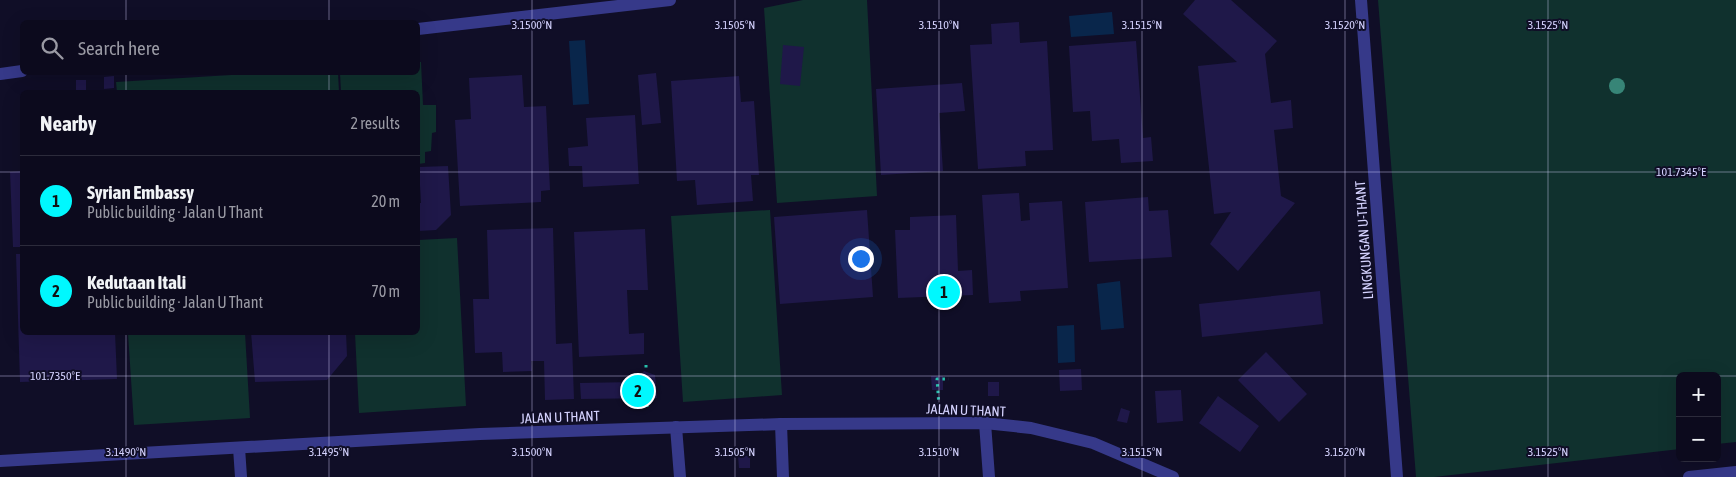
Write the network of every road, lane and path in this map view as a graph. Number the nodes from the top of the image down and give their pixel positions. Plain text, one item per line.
1 (670, 0) edge
2 (1361, 0) edge
3 (420, 29) edge
4 (20, 71) edge
5 (0, 74) edge
6 (646, 365) dead end
7 (646, 370) dead end
8 (950, 379) dead end
9 (938, 396) dead end
10 (985, 423) junction
11 (781, 424) junction
12 (676, 427) junction
13 (239, 448) junction
14 (0, 461) edge
15 (1736, 472) edge
16 (241, 477) edge
17 (680, 477) edge
18 (783, 477) edge
19 (989, 477) edge
20 (1173, 477) edge
21 (1397, 477) edge
22 (1689, 477) edge

1 - 3 street
2 - 21 street, LINGKUNGAN U-THANT
4 - 5 street
6 - 7 path
8 - 9 path
10 - 11 street, JALAN U THANT
10 - 19 street
10 - 20 street, JALAN U THANT
11 - 12 street, JALAN U THANT
11 - 18 street
12 - 13 street, JALAN U THANT
12 - 17 street
13 - 14 street, JALAN U THANT
13 - 16 street
15 - 22 street

